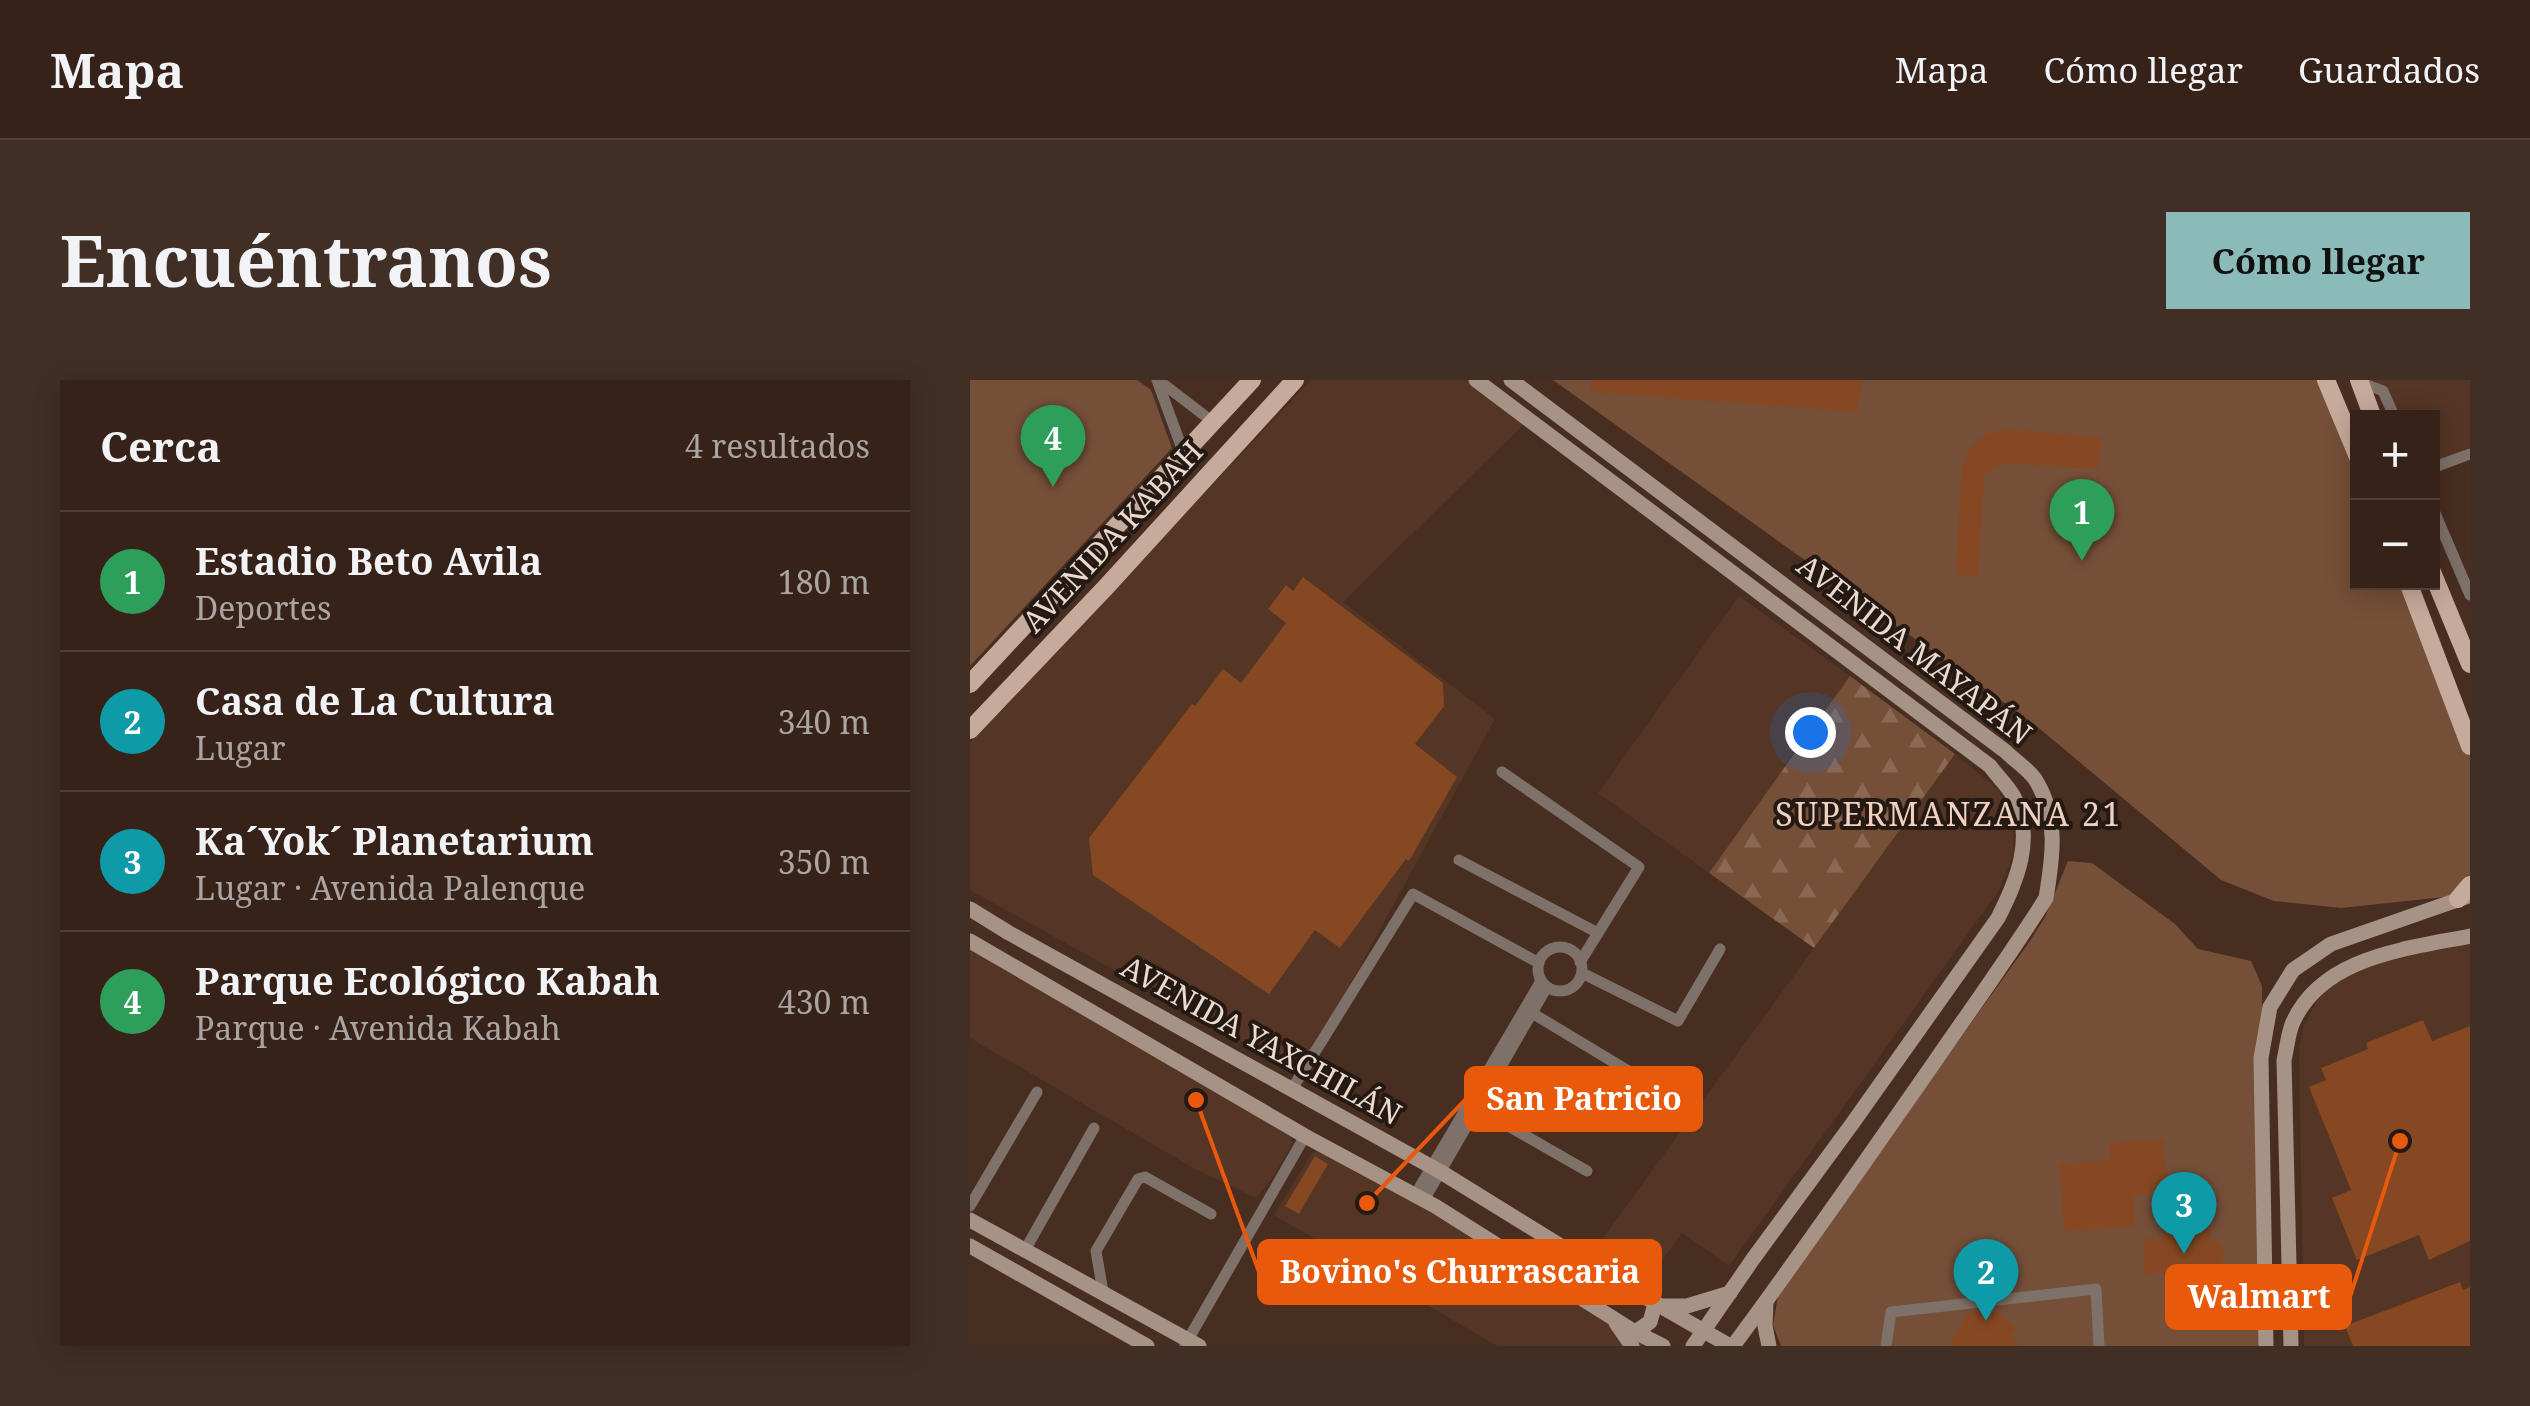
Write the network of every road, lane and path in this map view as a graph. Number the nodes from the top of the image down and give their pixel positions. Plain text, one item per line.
1 (1158, 380) edge
2 (1252, 380) edge
3 (1295, 380) edge
4 (1476, 380) edge
5 (1511, 380) edge
6 (2326, 380) edge
7 (2359, 381) edge
8 (2370, 410) edge
9 (2392, 410) edge
10 (1214, 422) junction
11 (2350, 438) edge
12 (1184, 454) junction
13 (2470, 454) edge
14 (2440, 465) edge
15 (2440, 525) edge
16 (1732, 545) junction
17 (1719, 563) junction
18 (2411, 590) edge
19 (2439, 590) edge
20 (2470, 595) edge
21 (2421, 615) junction
22 (2470, 664) edge
23 (2470, 672) edge
24 (970, 684) edge
25 (970, 730) edge
26 (2470, 746) edge
27 (1502, 772) dead end
28 (1458, 860) dead end
29 (2470, 884) edge
30 (2464, 898) edge
31 (970, 908) edge
32 (2425, 911) junction
33 (1598, 933) junction
34 (2470, 936) edge
35 (970, 941) edge
36 (2432, 944) junction
37 (1720, 949) dead end
38 (1538, 963) junction
39 (1581, 967) junction
40 (1544, 984) junction
41 (1532, 1013) junction
42 (1659, 1072) dead end
43 (1268, 1075) junction
44 (1292, 1089) junction
45 (1037, 1092) dead end
46 (1251, 1105) junction
47 (1477, 1108) junction
48 (1852, 1124) junction
49 (1094, 1128) dead end
50 (1305, 1136) junction
51 (1879, 1142) junction
52 (1436, 1169) junction
53 (1586, 1170) dead end
54 (1420, 1198) junction
55 (971, 1205) edge
56 (1211, 1214) dead end
57 (2288, 1214) junction
58 (2264, 1215) junction
59 (970, 1220) edge
60 (1028, 1244) junction
61 (970, 1246) edge
62 (1766, 1270) junction
63 (1103, 1292) junction
64 (1730, 1292) junction
65 (1766, 1303) junction
66 (1657, 1305) junction
67 (1704, 1330) junction
68 (1633, 1339) edge
69 (1191, 1344) edge
70 (1147, 1346) edge
71 (1663, 1346) edge
72 (1693, 1346) edge
73 (1732, 1346) edge
74 (1769, 1346) edge
75 (1886, 1346) edge
76 (2100, 1346) edge
77 (2266, 1346) edge
78 (2292, 1346) edge

1 - 10 street
1 - 12 street
2 - 10 main road, AVENIDA KABAH
3 - 25 main road, AVENIDA KABAH
4 - 17 street, AVENIDA MAYAPÁN
5 - 16 street, AVENIDA MAYAPÁN
6 - 11 main road
7 - 8 main road
7 - 9 street
10 - 12 main road, AVENIDA KABAH
12 - 24 main road, AVENIDA KABAH
13 - 14 street
15 - 20 street
16 - 17 street
16 - 51 street, AVENIDA MAYAPÁN
17 - 48 street, AVENIDA MAYAPÁN
18 - 21 main road
19 - 22 main road
21 - 23 main road
21 - 26 main road
27 - 33 street
28 - 33 street
29 - 30 main road
30 - 32 street
31 - 43 street, AVENIDA YAXCHILÁN
32 - 36 street
32 - 58 street
33 - 39 street
34 - 36 street
35 - 46 street, AVENIDA YAXCHILÁN
36 - 57 street
37 - 39 street
38 - 39 street
38 - 40 street
38 - 44 street
39 - 40 street
40 - 41 street
40 - 52 street
41 - 42 street
41 - 47 street
43 - 44 street, AVENIDA YAXCHILÁN
43 - 46 street
44 - 52 street, AVENIDA YAXCHILÁN
45 - 55 street
46 - 50 street, AVENIDA YAXCHILÁN
47 - 52 street
47 - 53 street
48 - 51 street
48 - 62 street, AVENIDA MAYAPÁN
49 - 60 street
50 - 54 street, AVENIDA YAXCHILÁN
50 - 69 street
51 - 62 street, AVENIDA MAYAPÁN
52 - 54 street
52 - 66 street, AVENIDA YAXCHILÁN
54 - 68 street, AVENIDA YAXCHILÁN
56 - 63 street
57 - 58 street
57 - 78 street
58 - 77 street
59 - 60 street
60 - 63 street
61 - 70 street
62 - 64 street, AVENIDA MAYAPÁN
62 - 65 street, AVENIDA MAYAPÁN
63 - 69 street
64 - 66 street
64 - 67 street, AVENIDA MAYAPÁN
65 - 73 street, AVENIDA MAYAPÁN
65 - 74 street
66 - 67 street, AVENIDA YAXCHILÁN
66 - 68 street
67 - 72 street, AVENIDA MAYAPÁN
67 - 73 street, AVENIDA YAXCHILÁN
68 - 71 street, AVENIDA YAXCHILÁN
75 - 76 street

